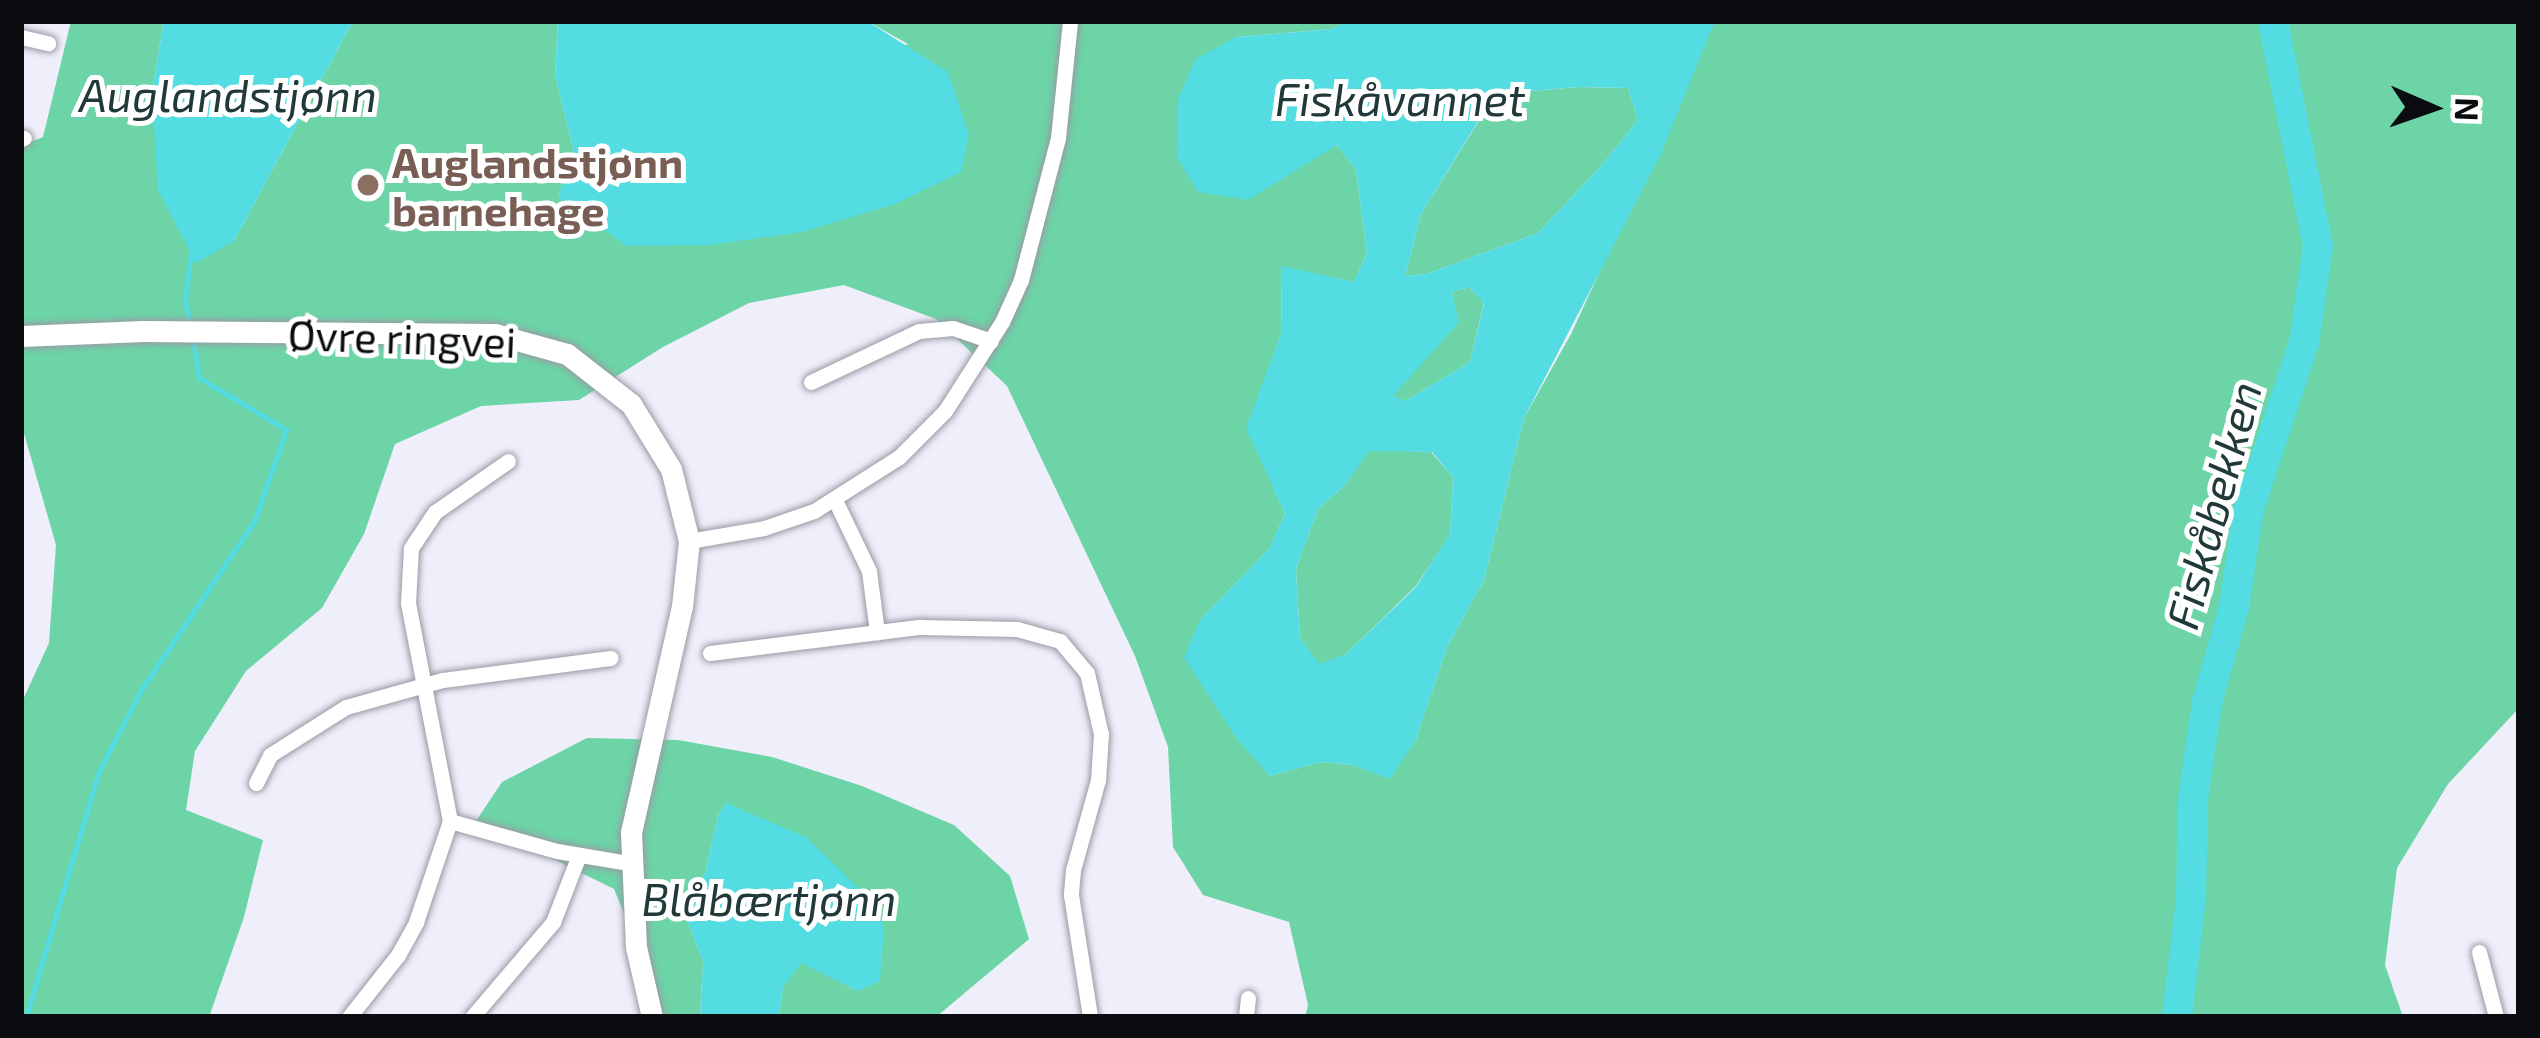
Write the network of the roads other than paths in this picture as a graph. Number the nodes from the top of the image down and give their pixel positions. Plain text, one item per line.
1 (1070, 21) edge
2 (21, 37) edge
3 (48, 43) dead end
4 (21, 336) edge
5 (991, 341) junction
6 (811, 382) dead end
7 (508, 461) dead end
8 (835, 500) junction
9 (689, 541) junction
10 (877, 632) junction
11 (710, 653) dead end
12 (611, 658) dead end
13 (425, 684) junction
14 (256, 783) dead end
15 (450, 821) junction
16 (578, 855) junction
17 (629, 862) junction
18 (2479, 952) dead end
19 (1248, 998) dead end
20 (349, 1017) edge
21 (472, 1017) edge
22 (652, 1017) edge
23 (1090, 1017) edge
24 (1246, 1017) edge
25 (2496, 1017) edge

1 - 5 street
2 - 3 street
4 - 9 street, Øvre ringvei
5 - 6 street
5 - 8 street
7 - 13 street
8 - 9 street
8 - 10 street
9 - 17 street, Øvre ringvei
10 - 11 street
10 - 23 street
12 - 13 street
13 - 14 street
13 - 15 street
15 - 16 street
15 - 20 street
16 - 17 street
16 - 21 street
17 - 22 street, Øvre ringvei
18 - 25 street
19 - 24 street

